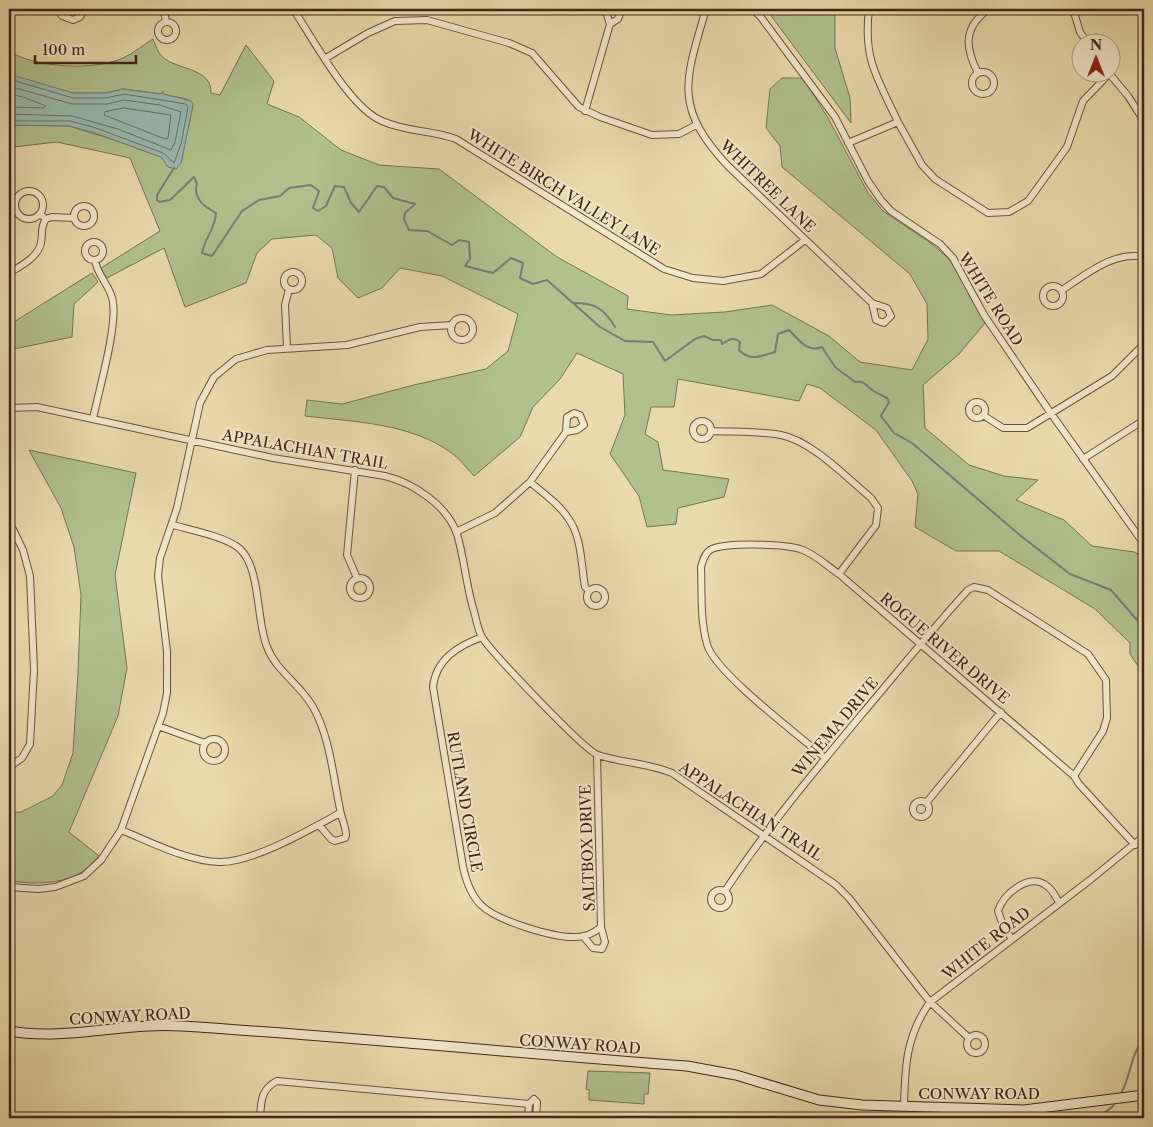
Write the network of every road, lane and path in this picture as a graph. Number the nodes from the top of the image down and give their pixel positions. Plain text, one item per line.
1 (41, 9) edge
2 (59, 9) edge
3 (84, 9) edge
4 (164, 9) edge
5 (293, 9) edge
6 (605, 9) edge
7 (622, 9) edge
8 (706, 9) edge
9 (752, 9) edge
10 (869, 9) edge
11 (989, 9) edge
12 (1073, 9) edge
13 (166, 22) dead end
14 (610, 24) junction
15 (1080, 32) edge
16 (326, 58) junction
17 (978, 73) dead end
18 (1100, 82) edge
19 (1116, 82) edge
20 (585, 111) junction
21 (1144, 121) edge
22 (898, 122) junction
23 (696, 125) junction
24 (848, 143) junction
25 (40, 214) junction
26 (74, 218) dead end
27 (46, 220) junction
28 (805, 240) junction
29 (1144, 257) edge
30 (95, 260) dead end
31 (9, 273) edge
32 (289, 289) dead end
33 (1062, 290) dead end
34 (872, 303) dead end
35 (452, 325) dead end
36 (1144, 344) edge
37 (287, 348) junction
38 (9, 408) edge
39 (1050, 412) junction
40 (983, 415) dead end
41 (93, 419) junction
42 (1144, 420) edge
43 (712, 431) dead end
44 (566, 432) dead end
45 (191, 441) junction
46 (1083, 459) junction
47 (355, 470) junction
48 (530, 482) junction
49 (9, 521) edge
50 (173, 525) junction
51 (456, 532) junction
52 (1144, 544) edge
53 (839, 574) junction
54 (357, 578) dead end
55 (589, 591) dead end
56 (482, 637) junction
57 (920, 645) junction
58 (1001, 712) junction
59 (158, 726) junction
60 (205, 743) dead end
61 (597, 755) junction
62 (825, 758) junction
63 (9, 767) edge
64 (1074, 776) junction
65 (926, 803) dead end
66 (340, 813) junction
67 (319, 825) junction
68 (121, 830) junction
69 (763, 835) junction
70 (1144, 836) edge
71 (1135, 845) junction
72 (9, 887) edge
73 (725, 891) dead end
74 (1059, 902) junction
75 (601, 927) junction
76 (590, 934) joint
77 (583, 936) junction
78 (1012, 939) junction
79 (930, 1002) junction
80 (9, 1031) edge
81 (968, 1038) dead end
82 (1144, 1095) edge
83 (529, 1104) junction
84 (904, 1106) junction
85 (260, 1118) edge
86 (528, 1118) edge
87 (536, 1118) edge

1 - 2 street
2 - 3 street
4 - 13 street
5 - 16 street, WHITE BIRCH VALLEY LANE
6 - 14 street
7 - 14 street
8 - 23 street, WHITREE LANE
9 - 24 street, WHITE ROAD
10 - 22 street
11 - 17 street
12 - 15 street
14 - 20 street
16 - 20 street
16 - 28 street, WHITE BIRCH VALLEY LANE
18 - 22 street
19 - 21 street
20 - 23 street
22 - 24 street
23 - 28 street, WHITREE LANE
24 - 39 street, WHITE ROAD
25 - 25 street
25 - 27 street
26 - 27 street
27 - 31 street
28 - 34 street, WHITREE LANE
29 - 33 street
30 - 41 street
32 - 37 street
35 - 37 street
36 - 39 street
37 - 45 street
38 - 41 street, APPALACHIAN TRAIL
39 - 40 street
39 - 46 street, WHITE ROAD
41 - 45 street, APPALACHIAN TRAIL
42 - 46 street
43 - 53 street
44 - 48 street
45 - 47 street, APPALACHIAN TRAIL
45 - 50 street
46 - 52 street, WHITE ROAD
47 - 51 street, APPALACHIAN TRAIL
47 - 54 street
48 - 51 street
48 - 55 street
49 - 63 street
50 - 59 street
50 - 66 street
51 - 56 street, APPALACHIAN TRAIL
53 - 57 street, ROGUE RIVER DRIVE
53 - 62 street, ROGUE RIVER DRIVE
56 - 61 street, APPALACHIAN TRAIL
56 - 77 street, RUTLAND CIRCLE
57 - 58 street, ROGUE RIVER DRIVE
57 - 62 street, WINEMA DRIVE
57 - 64 street, WINEMA DRIVE
58 - 64 street, ROGUE RIVER DRIVE
58 - 65 street
59 - 60 street
59 - 68 street
61 - 69 street, APPALACHIAN TRAIL
61 - 75 street, SALTBOX DRIVE
62 - 69 street, WINEMA DRIVE
64 - 71 street, ROGUE RIVER DRIVE
66 - 67 street
66 - 67 street
67 - 68 street
68 - 72 street
69 - 73 street, WINEMA DRIVE
69 - 79 street, APPALACHIAN TRAIL
70 - 71 street, WHITE ROAD
71 - 74 street, WHITE ROAD
74 - 78 street, WHITE ROAD
74 - 78 street
75 - 76 street, SALTBOX DRIVE
75 - 77 street
76 - 77 street, RUTLAND CIRCLE
78 - 79 street, WHITE ROAD
79 - 81 street, APPALACHIAN TRAIL
79 - 84 street, WHITE ROAD
80 - 84 street, CONWAY ROAD
82 - 84 street, CONWAY ROAD
83 - 85 street
83 - 86 street
83 - 87 street

